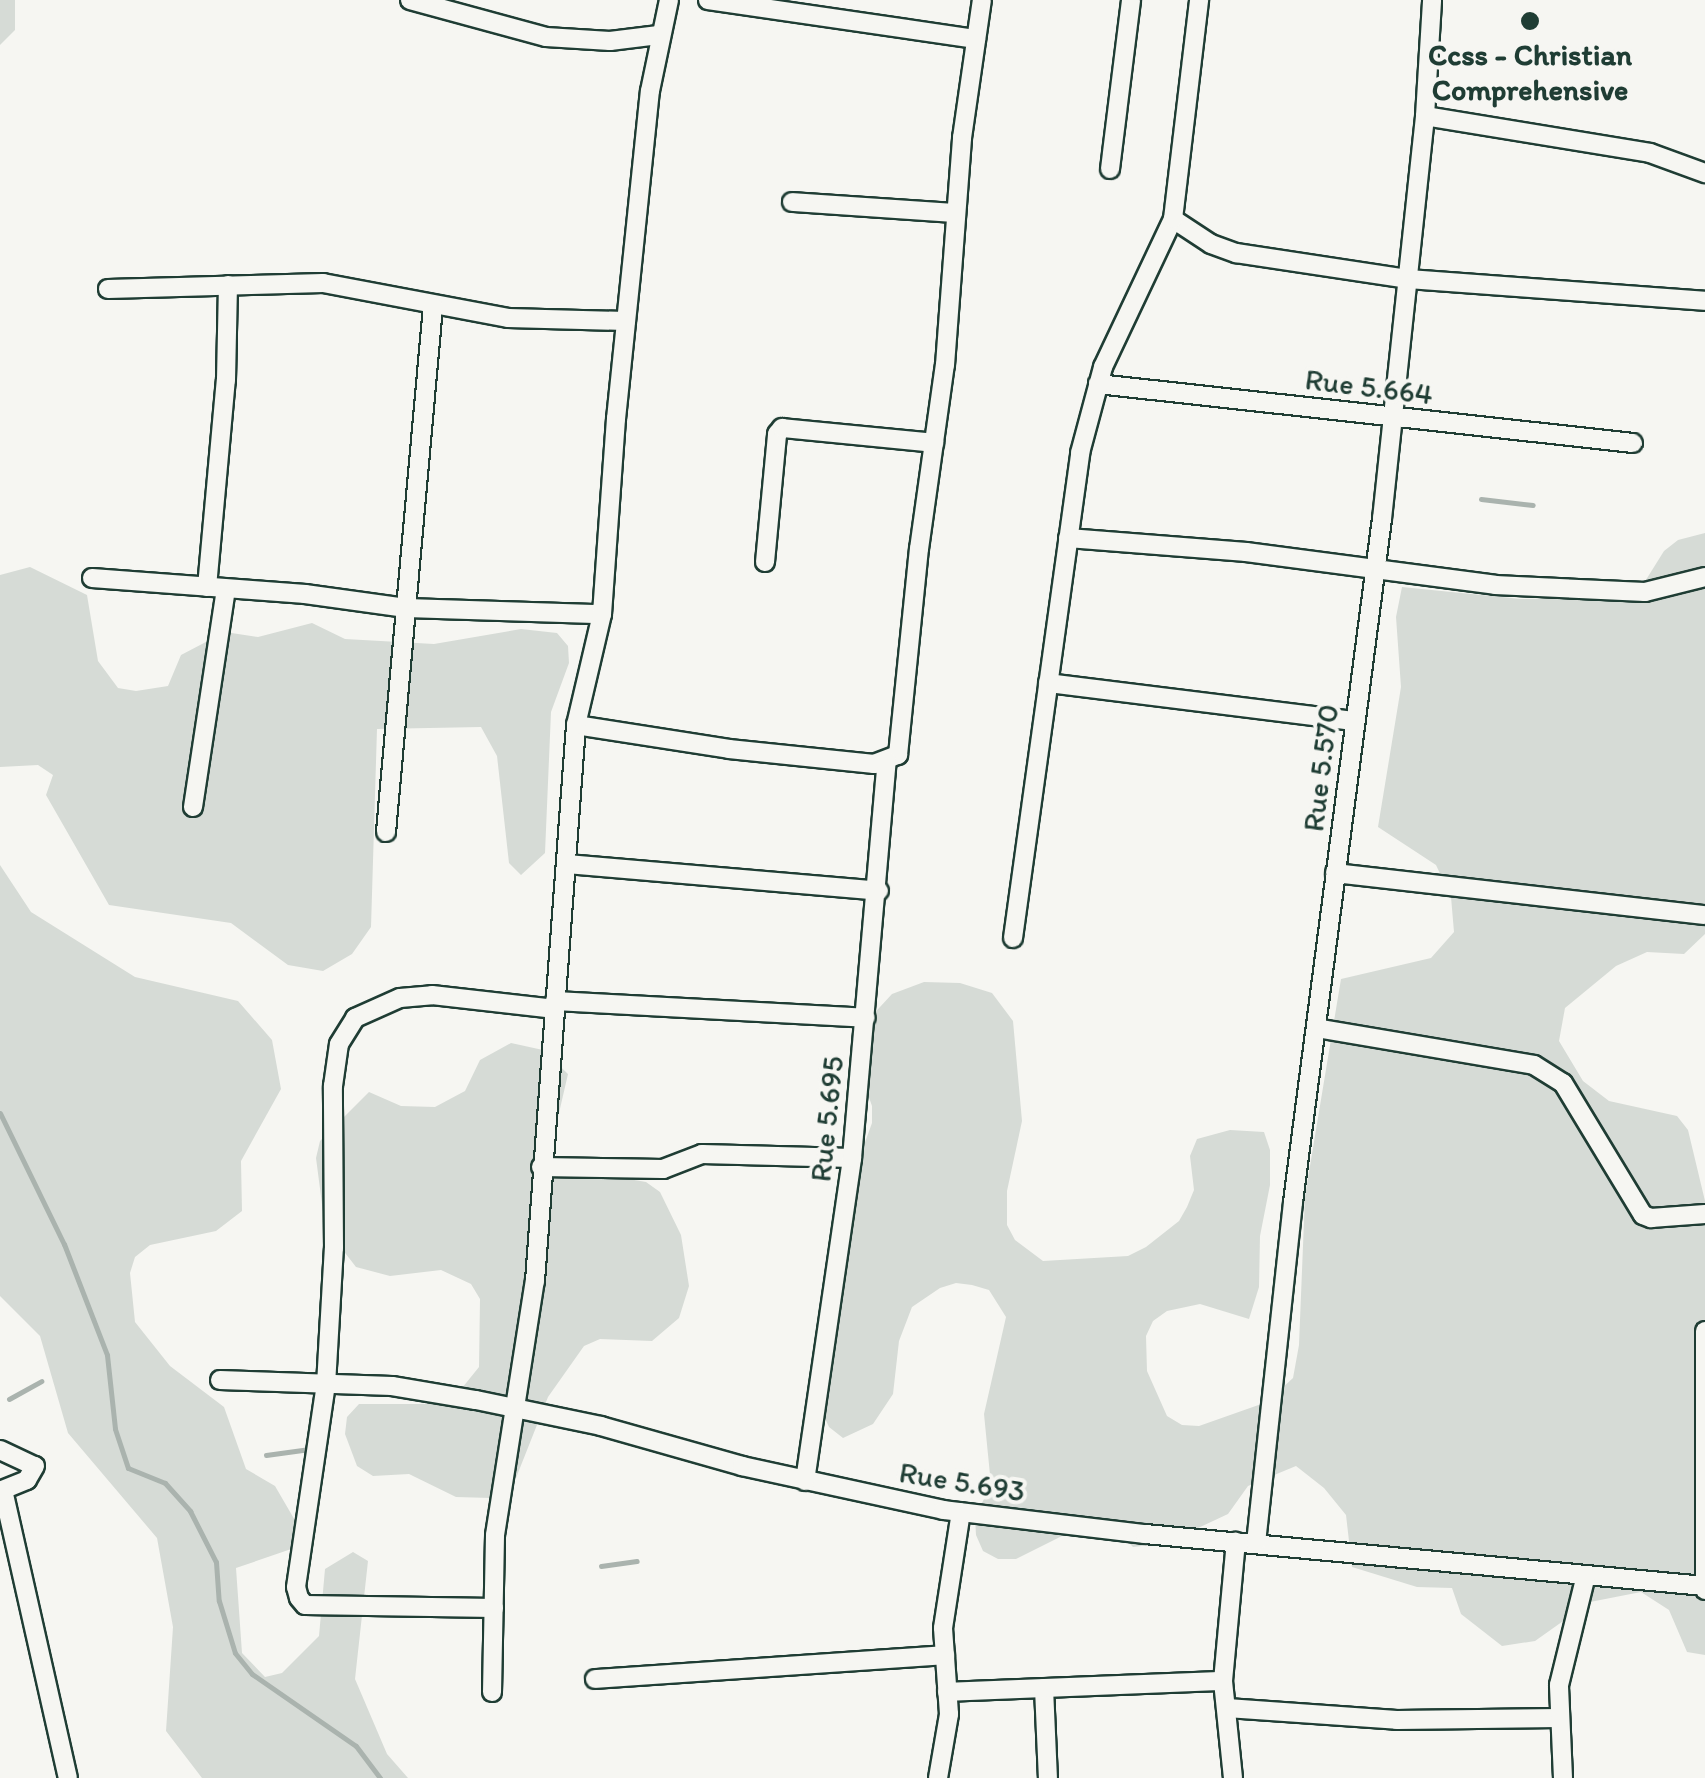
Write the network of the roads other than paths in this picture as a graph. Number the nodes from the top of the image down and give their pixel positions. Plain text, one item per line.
1 (410, 0) edge
2 (668, 0) edge
3 (708, 0) edge
4 (982, 0) edge
5 (1131, 0) edge
6 (1199, 0) edge
7 (1432, 0) edge
8 (659, 35) junction
9 (976, 39) junction
10 (1425, 116) junction
11 (1110, 169) dead end
12 (1705, 172) edge
13 (792, 202) dead end
14 (954, 213) junction
15 (1173, 220) junction
16 (1408, 280) junction
17 (228, 284) junction
18 (108, 289) dead end
19 (1705, 300) edge
20 (432, 306) junction
21 (626, 321) junction
22 (1098, 384) junction
23 (1392, 418) junction
24 (1632, 443) dead end
25 (934, 444) junction
26 (1068, 538) junction
27 (765, 562) dead end
28 (1375, 570) junction
29 (1705, 577) edge
30 (92, 578) dead end
31 (207, 587) junction
32 (226, 589) junction
33 (406, 608) junction
34 (602, 614) junction
35 (1048, 683) junction
36 (1354, 721) junction
37 (576, 726) junction
38 (887, 761) junction
39 (194, 807) dead end
40 (386, 832) dead end
41 (567, 864) junction
42 (1335, 872) junction
43 (879, 891) junction
44 (1705, 915) edge
45 (1014, 938) dead end
46 (555, 1005) junction
47 (866, 1018) junction
48 (1316, 1028) junction
49 (852, 1158) junction
50 (541, 1167) junction
51 (1705, 1214) edge
52 (1705, 1330) edge
53 (220, 1380) dead end
54 (326, 1384) junction
55 (516, 1410) junction
56 (0, 1450) edge
57 (805, 1481) junction
58 (1, 1490) edge
59 (961, 1512) junction
60 (1236, 1542) junction
61 (1256, 1543) junction
62 (1586, 1575) junction
63 (1705, 1587) edge
64 (494, 1608) junction
65 (945, 1655) junction
66 (595, 1679) dead end
67 (1223, 1681) junction
68 (1044, 1688) junction
69 (492, 1692) dead end
70 (947, 1692) junction
71 (1226, 1708) junction
72 (1559, 1718) junction
73 (68, 1778) edge
74 (938, 1778) edge
75 (1048, 1778) edge
76 (1233, 1778) edge
77 (1563, 1778) edge

1 - 8 street
2 - 8 street
3 - 9 street
4 - 9 street
5 - 11 street
6 - 15 street
7 - 10 street, Rue 5.570
8 - 21 street
9 - 14 street
10 - 12 street
10 - 16 street, Rue 5.570
13 - 14 street
14 - 25 street
15 - 16 street
15 - 22 street
16 - 19 street
16 - 23 street, Rue 5.570
17 - 18 street
17 - 20 street
17 - 31 street
20 - 21 street
20 - 33 street
21 - 34 street
22 - 23 street, Rue 5.664
22 - 26 street
23 - 24 street, Rue 5.664
23 - 28 street, Rue 5.570
25 - 27 street
25 - 38 street, Rue 5.695
26 - 28 street
26 - 35 street
28 - 29 street
28 - 36 street, Rue 5.570
30 - 31 street
31 - 32 street
32 - 33 street
32 - 39 street
33 - 34 street
33 - 40 street
34 - 37 street
35 - 36 street
35 - 45 street
36 - 42 street, Rue 5.570
37 - 38 street
37 - 41 street
38 - 43 street, Rue 5.695
41 - 43 street
41 - 46 street
42 - 44 street
42 - 48 street, Rue 5.570
43 - 47 street, Rue 5.695
46 - 47 street
46 - 50 street
46 - 54 street
47 - 49 street, Rue 5.695
48 - 51 street
48 - 61 street, Rue 5.570
49 - 50 street
49 - 57 street, Rue 5.695
50 - 55 street
52 - 63 street
53 - 54 street, Rue 5.693
54 - 55 street, Rue 5.693
54 - 64 street
55 - 57 street, Rue 5.693
55 - 64 street
56 - 58 street
57 - 59 street, Rue 5.693
58 - 73 street
59 - 60 street, Rue 5.693
59 - 65 street
60 - 61 street, Rue 5.693
60 - 67 street
61 - 62 street, Rue 5.693
62 - 63 street, Rue 5.693
62 - 72 street
64 - 69 street
65 - 66 street
65 - 70 street
67 - 68 street
67 - 71 street
68 - 70 street
68 - 75 street
70 - 74 street
71 - 72 street
71 - 76 street
72 - 77 street

